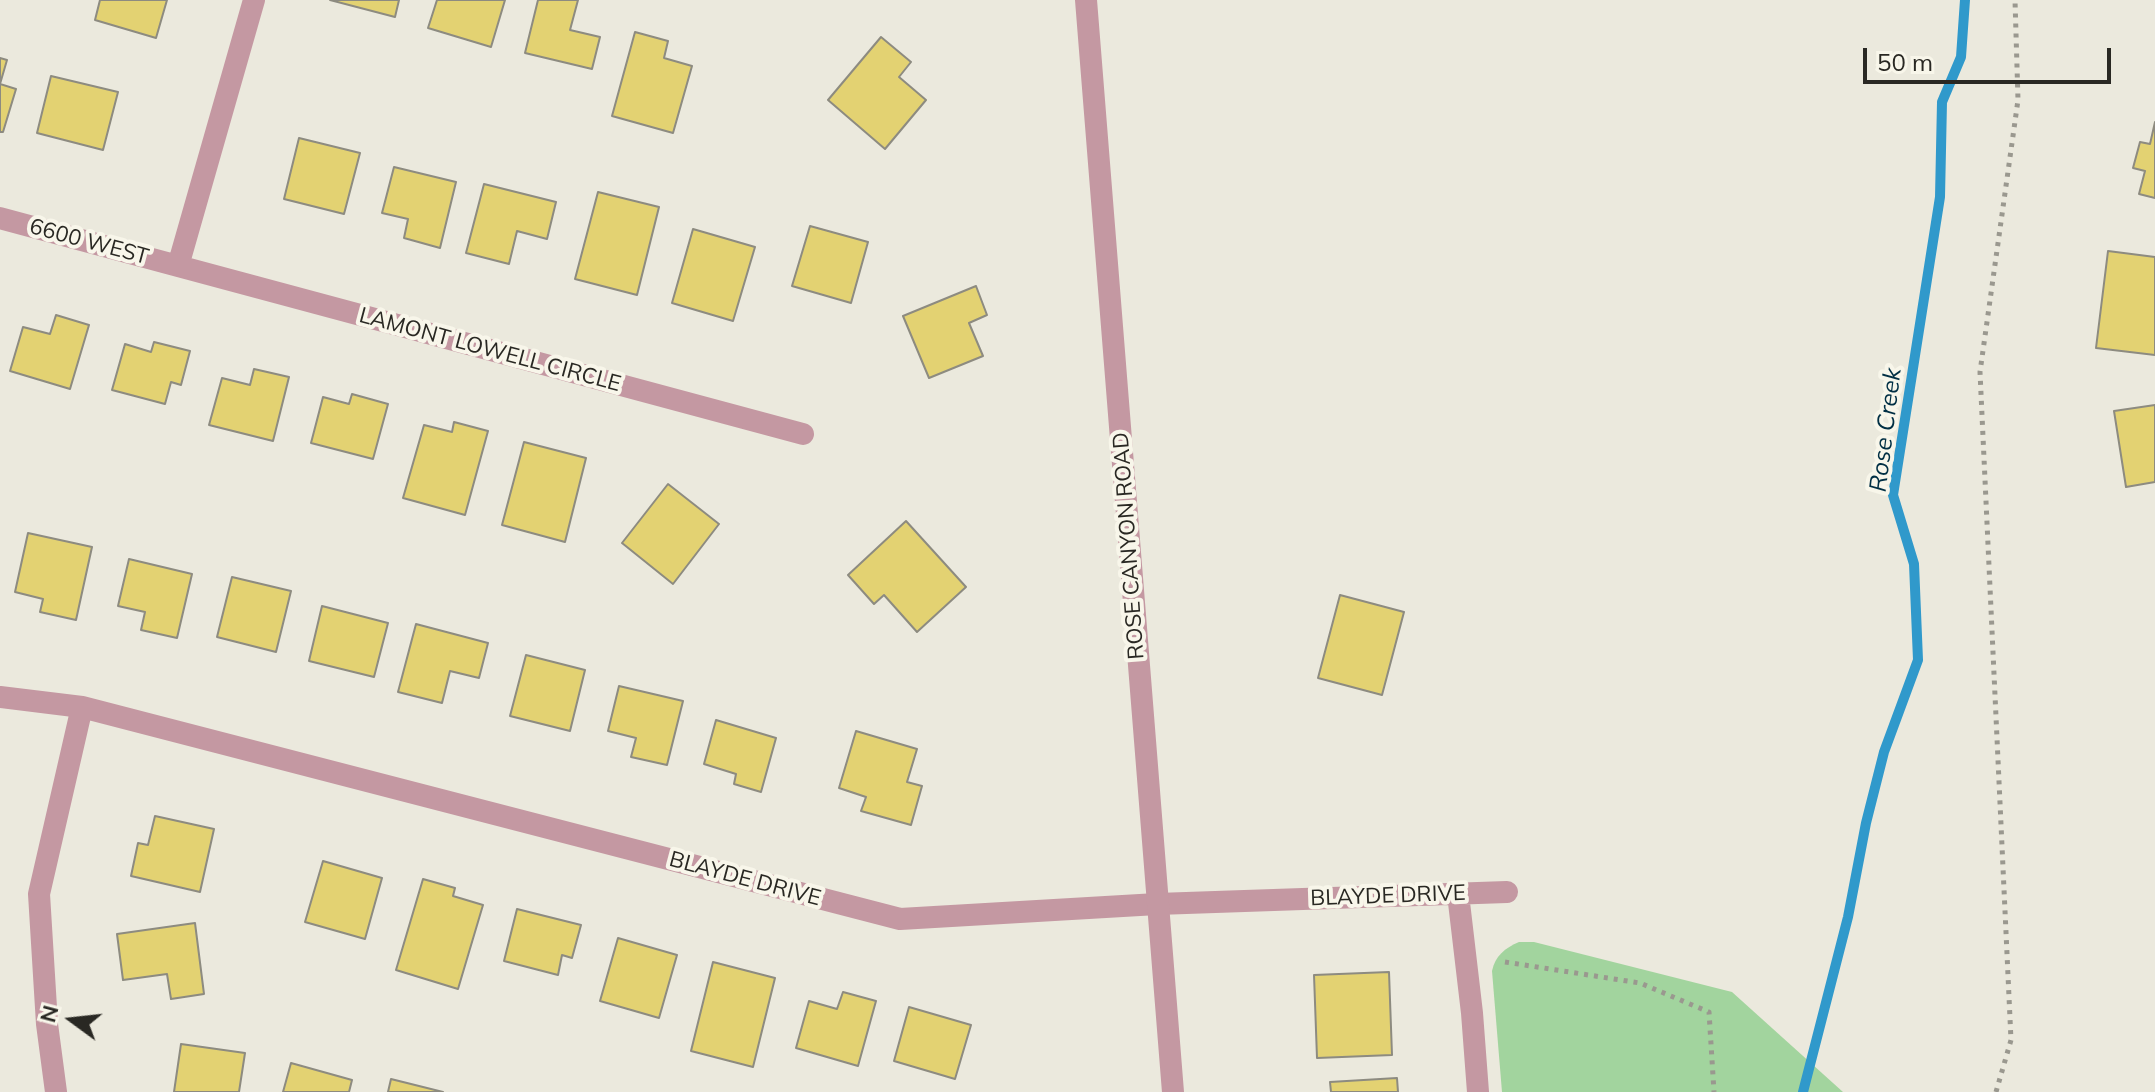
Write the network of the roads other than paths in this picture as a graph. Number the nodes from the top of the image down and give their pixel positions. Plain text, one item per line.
1 (254, 0) edge
2 (1086, 0) edge
3 (0, 218) edge
4 (178, 266) junction
5 (803, 434) dead end
6 (0, 697) edge
7 (82, 707) junction
8 (1507, 892) dead end
9 (1458, 894) junction
10 (1157, 904) junction
11 (56, 1092) edge
12 (1173, 1092) edge
13 (1478, 1092) edge

1 - 4 street
2 - 10 street, ROSE CANYON ROAD
3 - 4 street, 6600 WEST
4 - 5 street, LAMONT LOWELL CIRCLE
6 - 7 street, BLAYDE DRIVE
7 - 10 street, BLAYDE DRIVE
7 - 11 street
8 - 9 street, BLAYDE DRIVE
9 - 10 street, BLAYDE DRIVE
9 - 13 street
10 - 12 street, ROSE CANYON ROAD

